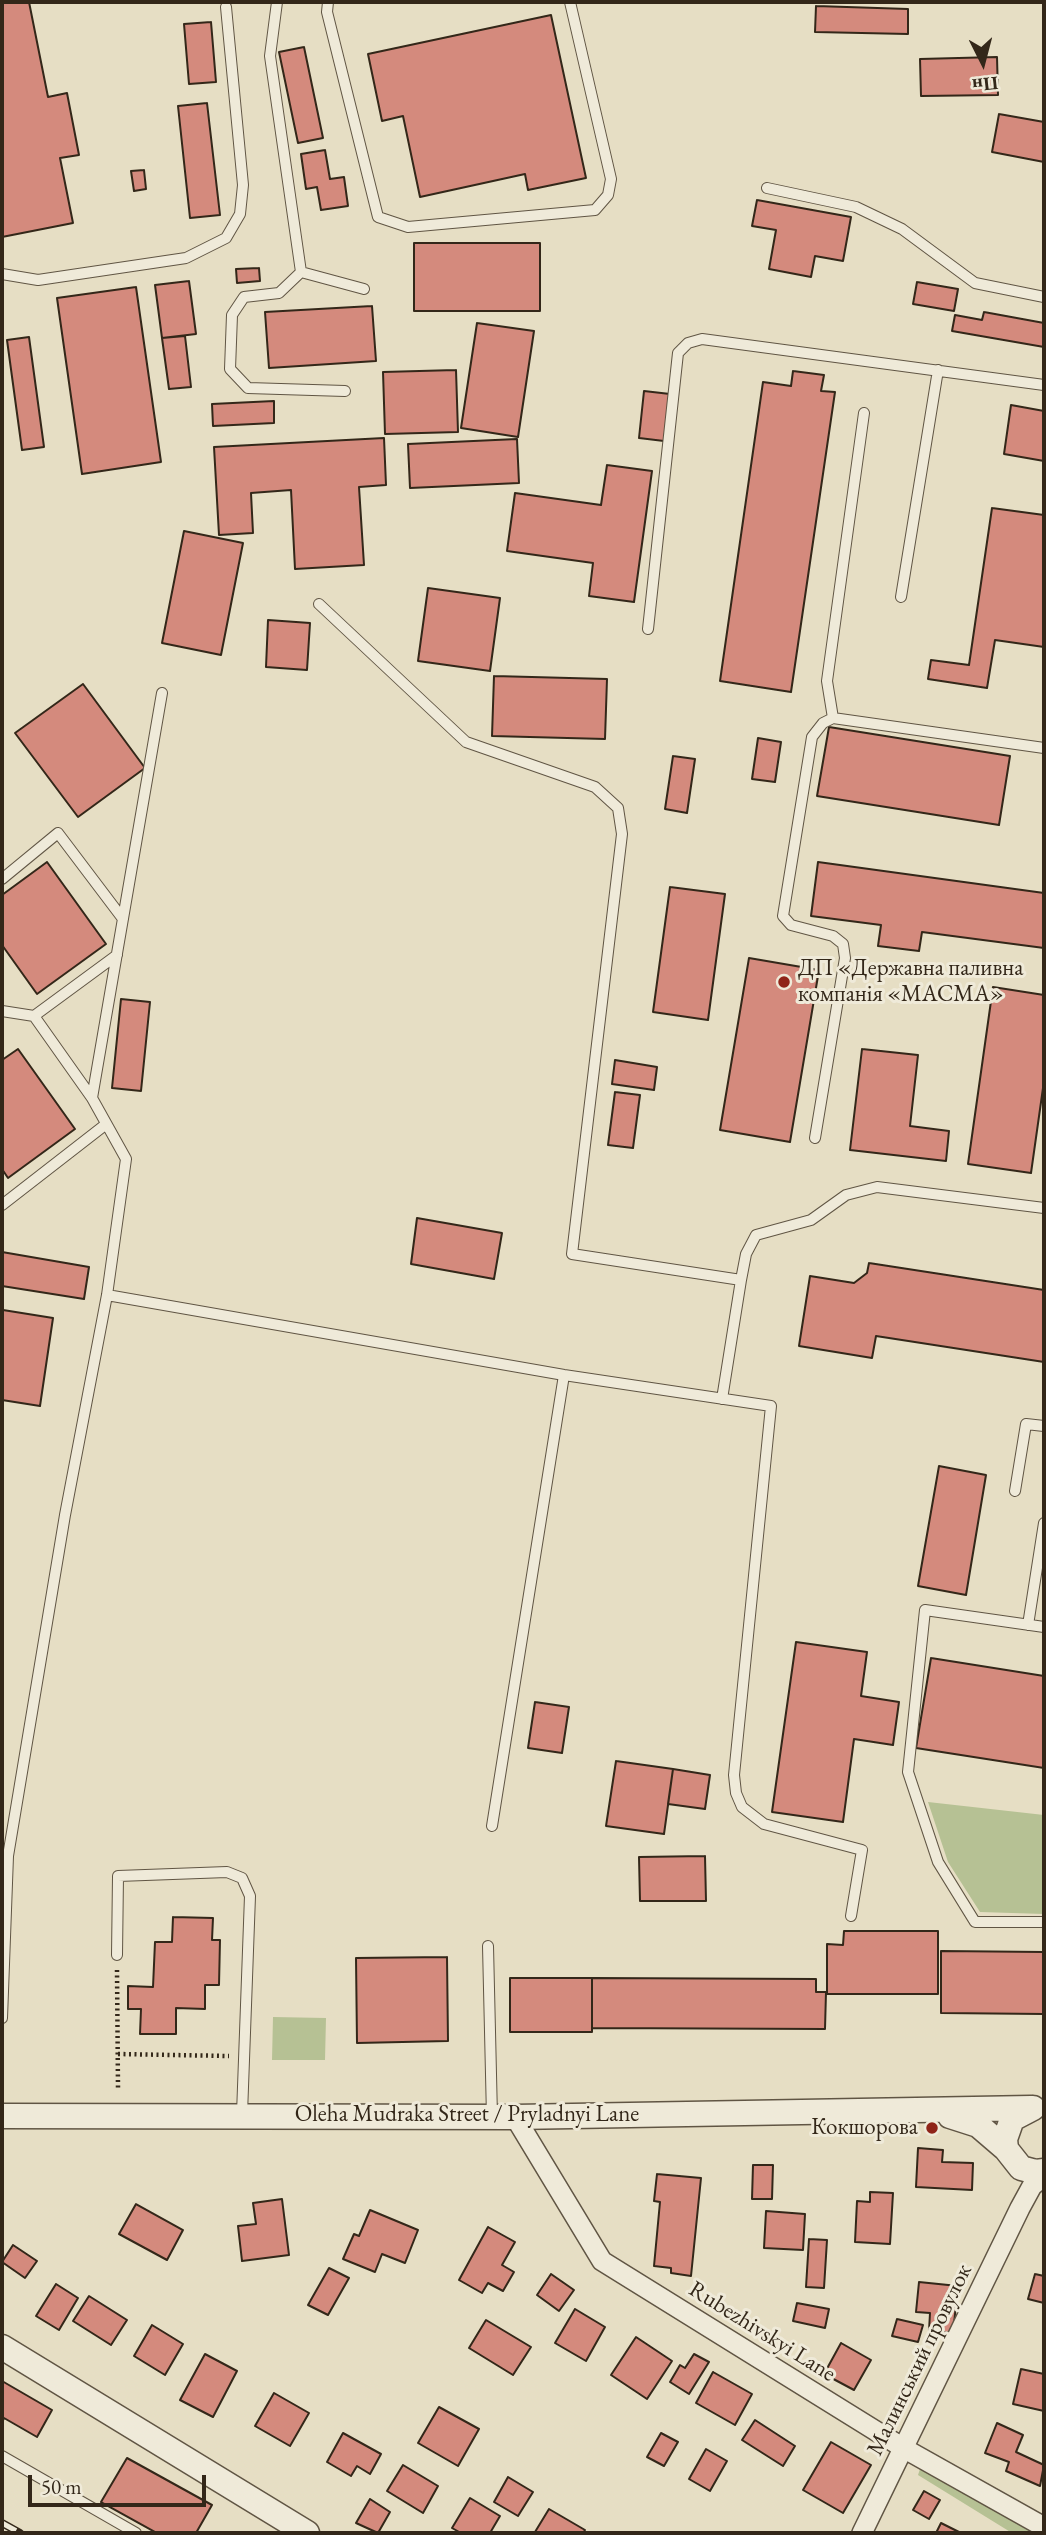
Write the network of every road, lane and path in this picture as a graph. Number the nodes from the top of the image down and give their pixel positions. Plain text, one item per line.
1 (277, 2) edge
2 (328, 2) edge
3 (570, 2) edge
4 (226, 8) dead end
5 (767, 188) dead end
6 (301, 272) junction
7 (2, 274) edge
8 (364, 289) dead end
9 (1044, 297) edge
10 (938, 370) junction
11 (1044, 384) edge
12 (345, 391) dead end
13 (864, 413) dead end
14 (901, 597) dead end
15 (319, 604) dead end
16 (648, 629) dead end
17 (162, 693) dead end
18 (834, 718) junction
19 (1044, 748) edge
20 (2, 879) edge
21 (123, 919) junction
22 (117, 955) junction
23 (2, 1011) edge
24 (34, 1016) junction
25 (92, 1098) junction
26 (105, 1125) junction
27 (816, 1138) dead end
28 (2, 1205) edge
29 (1044, 1208) edge
30 (741, 1280) junction
31 (107, 1295) junction
32 (564, 1375) junction
33 (722, 1399) junction
34 (1044, 1426) edge
35 (1014, 1491) dead end
36 (1044, 1523) edge
37 (1028, 1625) junction
38 (1044, 1627) edge
39 (492, 1826) dead end
40 (851, 1916) dead end
41 (1044, 1922) edge
42 (488, 1946) dead end
43 (117, 1955) joint
44 (2, 2018) edge
45 (118, 2054) junction
46 (244, 2056) junction
47 (118, 2088) dead end
48 (1040, 2108) edge
49 (933, 2110) junction
50 (242, 2115) junction
51 (2, 2116) edge
52 (504, 2117) junction
53 (1008, 2154) junction
54 (1044, 2173) edge
55 (1020, 2208) junction
56 (2, 2347) edge
57 (905, 2449) junction
58 (2, 2456) edge
59 (1044, 2527) edge
60 (136, 2533) edge
61 (307, 2533) edge
62 (862, 2533) edge

1 - 6 lane
2 - 3 lane
4 - 7 lane
5 - 9 lane
6 - 8 lane
6 - 12 lane
10 - 11 lane
10 - 14 lane
10 - 16 lane
13 - 18 lane
15 - 30 lane
17 - 21 lane
18 - 19 lane
18 - 27 lane
20 - 21 lane
21 - 22 lane
22 - 24 lane
22 - 25 lane
23 - 24 lane
24 - 25 lane
25 - 26 lane
26 - 28 lane
26 - 31 lane
29 - 30 lane
30 - 33 lane
31 - 32 lane
31 - 44 lane
32 - 33 lane
32 - 39 lane
33 - 40 lane
34 - 35 lane
36 - 37 lane
37 - 38 lane
37 - 41 lane
42 - 52 lane
43 - 45 path
43 - 46 lane
45 - 46 path
45 - 47 path
46 - 50 lane
48 - 49 street, Oleha Mudraka Street / Pryladnyi Lane
48 - 53 street
49 - 52 street, Oleha Mudraka Street / Pryladnyi Lane
49 - 53 street
50 - 51 street, Oleha Mudraka Street / Pryladnyi Lane
50 - 52 street, Oleha Mudraka Street / Pryladnyi Lane
52 - 57 street, Rubezhivskyi Lane
53 - 54 street
53 - 55 street
54 - 55 street, Малинський провулок
55 - 57 street, Малинський провулок
56 - 61 street
57 - 59 street, Rubezhivskyi Lane
57 - 62 street, Малинський провулок
58 - 60 lane

